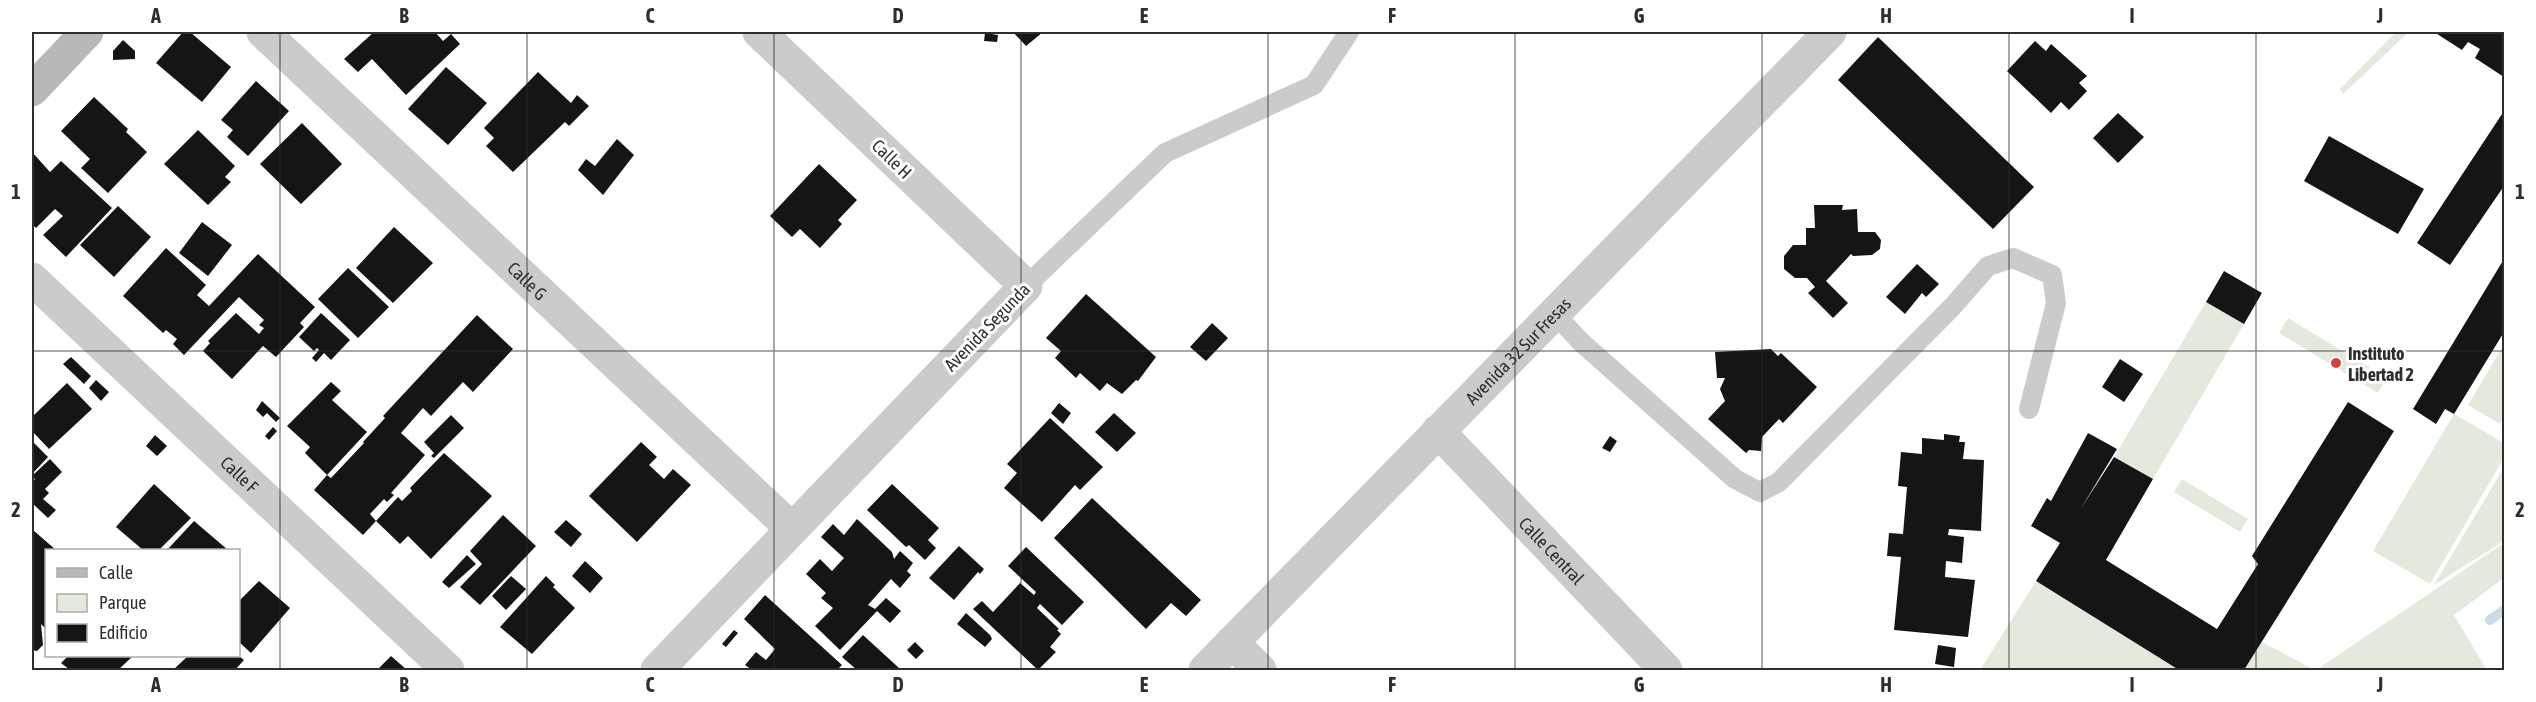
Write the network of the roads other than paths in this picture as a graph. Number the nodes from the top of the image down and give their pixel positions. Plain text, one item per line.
1 (87, 32) edge
2 (263, 32) edge
3 (759, 32) edge
4 (1350, 32) edge
5 (1830, 32) edge
6 (32, 90) edge
7 (32, 279) edge
8 (1026, 286) junction
9 (1554, 313) junction
10 (2029, 409) dead end
11 (1438, 431) junction
12 (792, 529) junction
13 (1232, 642) junction
14 (448, 670) edge
15 (657, 670) edge
16 (1204, 670) edge
17 (1260, 670) edge
18 (1666, 670) edge

1 - 6 main road
2 - 12 street, Calle G
3 - 8 street, Calle H
4 - 8 lane, Avenida Segunda
5 - 9 street, Avenida 32 Sur Fresas
7 - 14 street, Calle F
8 - 12 street, Avenida Segunda
9 - 10 lane
9 - 11 street, Avenida 32 Sur Fresas
11 - 13 street, Avenida 32 Sur Fresas
11 - 18 street, Calle Central
12 - 15 street, Avenida Segunda
13 - 16 street, Avenida 32 Sur Fresas
13 - 17 street

